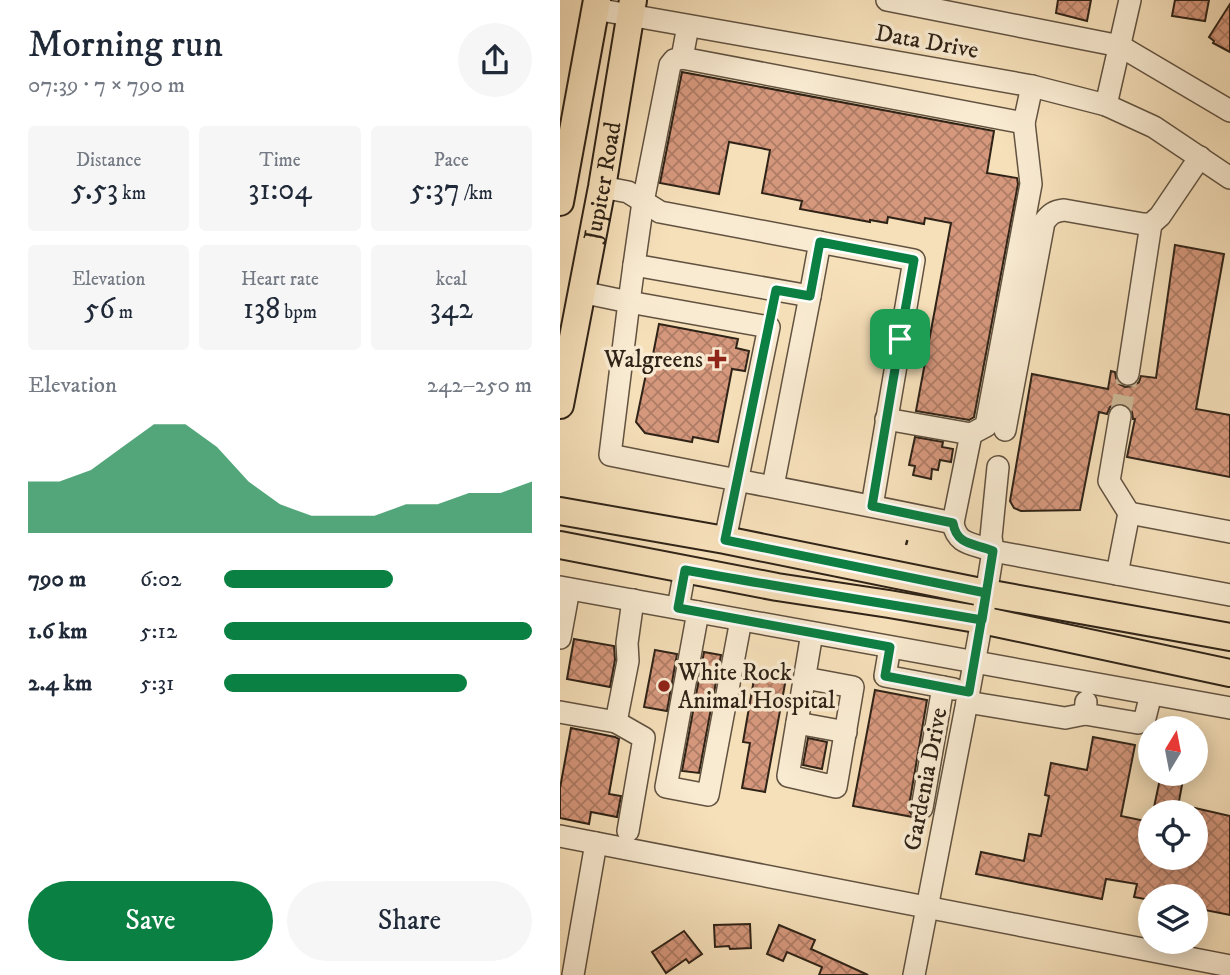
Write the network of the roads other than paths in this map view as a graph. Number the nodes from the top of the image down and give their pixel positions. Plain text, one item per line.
1 (887, 0) edge
2 (1130, 0) edge
3 (596, 4) edge
4 (946, 5) edge
5 (632, 8) edge
6 (688, 26) junction
7 (1120, 46) junction
8 (682, 58) junction
9 (1032, 86) junction
10 (1107, 105) junction
11 (1230, 111) edge
12 (1024, 123) junction
13 (1199, 157) junction
14 (1230, 178) edge
15 (561, 187) edge
16 (602, 187) junction
17 (643, 202) junction
18 (1152, 224) junction
19 (820, 242) junction
20 (634, 265) junction
21 (776, 290) junction
22 (581, 292) junction
23 (810, 296) junction
24 (629, 302) junction
25 (769, 327) junction
26 (1128, 374) tunnel mouth
27 (560, 405) edge
28 (1120, 416) tunnel mouth
29 (886, 419) junction
30 (1005, 430) dead end
31 (971, 435) junction
32 (998, 467) dead end
33 (738, 480) junction
34 (773, 486) junction
35 (872, 506) junction
36 (560, 511) edge
37 (1129, 513) junction
38 (953, 523) junction
39 (1230, 532) edge
40 (725, 540) junction
41 (560, 545) edge
42 (993, 551) junction
43 (685, 570) junction
44 (1117, 574) junction
45 (565, 588) edge
46 (986, 593) junction
47 (1230, 595) edge
48 (633, 600) junction
49 (688, 610) junction
50 (741, 620) junction
51 (982, 620) junction
52 (812, 633) junction
53 (1230, 637) edge
54 (560, 638) edge
55 (890, 647) junction
56 (975, 662) junction
57 (1230, 673) edge
58 (805, 678) junction
59 (1089, 683) junction
60 (943, 687) junction
61 (1151, 694) junction
62 (968, 697) junction
63 (1230, 708) edge
64 (560, 712) edge
65 (1085, 714) junction
66 (615, 722) junction
67 (797, 723) junction
68 (846, 732) junction
69 (922, 808) dead end
70 (628, 831) dead end
71 (560, 836) edge
72 (596, 843) junction
73 (926, 907) junction
74 (1230, 966) edge
75 (573, 975) edge
76 (914, 975) edge

1 - 4 street
2 - 7 street
3 - 5 street, Data Drive
3 - 15 main road, Jupiter Road
4 - 7 street
5 - 6 street, Data Drive
5 - 16 main road, Jupiter Road
6 - 8 street
6 - 9 street, Data Drive
7 - 10 street
7 - 11 street
8 - 12 street
8 - 17 street
9 - 10 street, Data Drive
9 - 12 street
10 - 13 street, Data Drive
12 - 31 street
13 - 14 street, Data Drive
13 - 18 street
15 - 16 main road
16 - 17 street
16 - 22 main road, Jupiter Road
17 - 19 street
17 - 20 street
18 - 26 street
18 - 30 street
19 - 23 street
19 - 29 street
20 - 21 street
20 - 24 street
21 - 23 street
21 - 25 street
22 - 24 street
22 - 27 main road, Jupiter Road
23 - 34 street
24 - 25 street
24 - 33 street
25 - 33 street
28 - 37 street
29 - 31 street
29 - 35 street
31 - 38 street
32 - 42 street, Gardenia Drive
33 - 34 street
33 - 40 street
34 - 35 street
35 - 38 street
36 - 40 main road
37 - 39 street
37 - 44 street
38 - 42 street
40 - 46 main road
41 - 43 main road
42 - 44 street
42 - 46 street, Gardenia Drive
43 - 49 street
43 - 51 main road
44 - 47 street
45 - 48 street
45 - 54 street
46 - 51 street, Gardenia Drive
46 - 53 main road
48 - 49 street
48 - 66 street
49 - 50 street
49 - 50 street
50 - 52 street
51 - 56 street, Gardenia Drive
51 - 57 main road
52 - 55 street
52 - 58 street
55 - 56 street
55 - 60 street
56 - 59 street
56 - 62 street, Gardenia Drive
58 - 67 street
58 - 68 street
59 - 61 street
59 - 65 street
60 - 62 street
60 - 69 street
61 - 63 street
61 - 65 street
62 - 65 street
62 - 73 street, Gardenia Drive
64 - 66 street
66 - 70 street
67 - 68 street
67 - 68 street
71 - 72 street
72 - 73 street
72 - 75 street
73 - 74 street
73 - 76 street, Gardenia Drive

